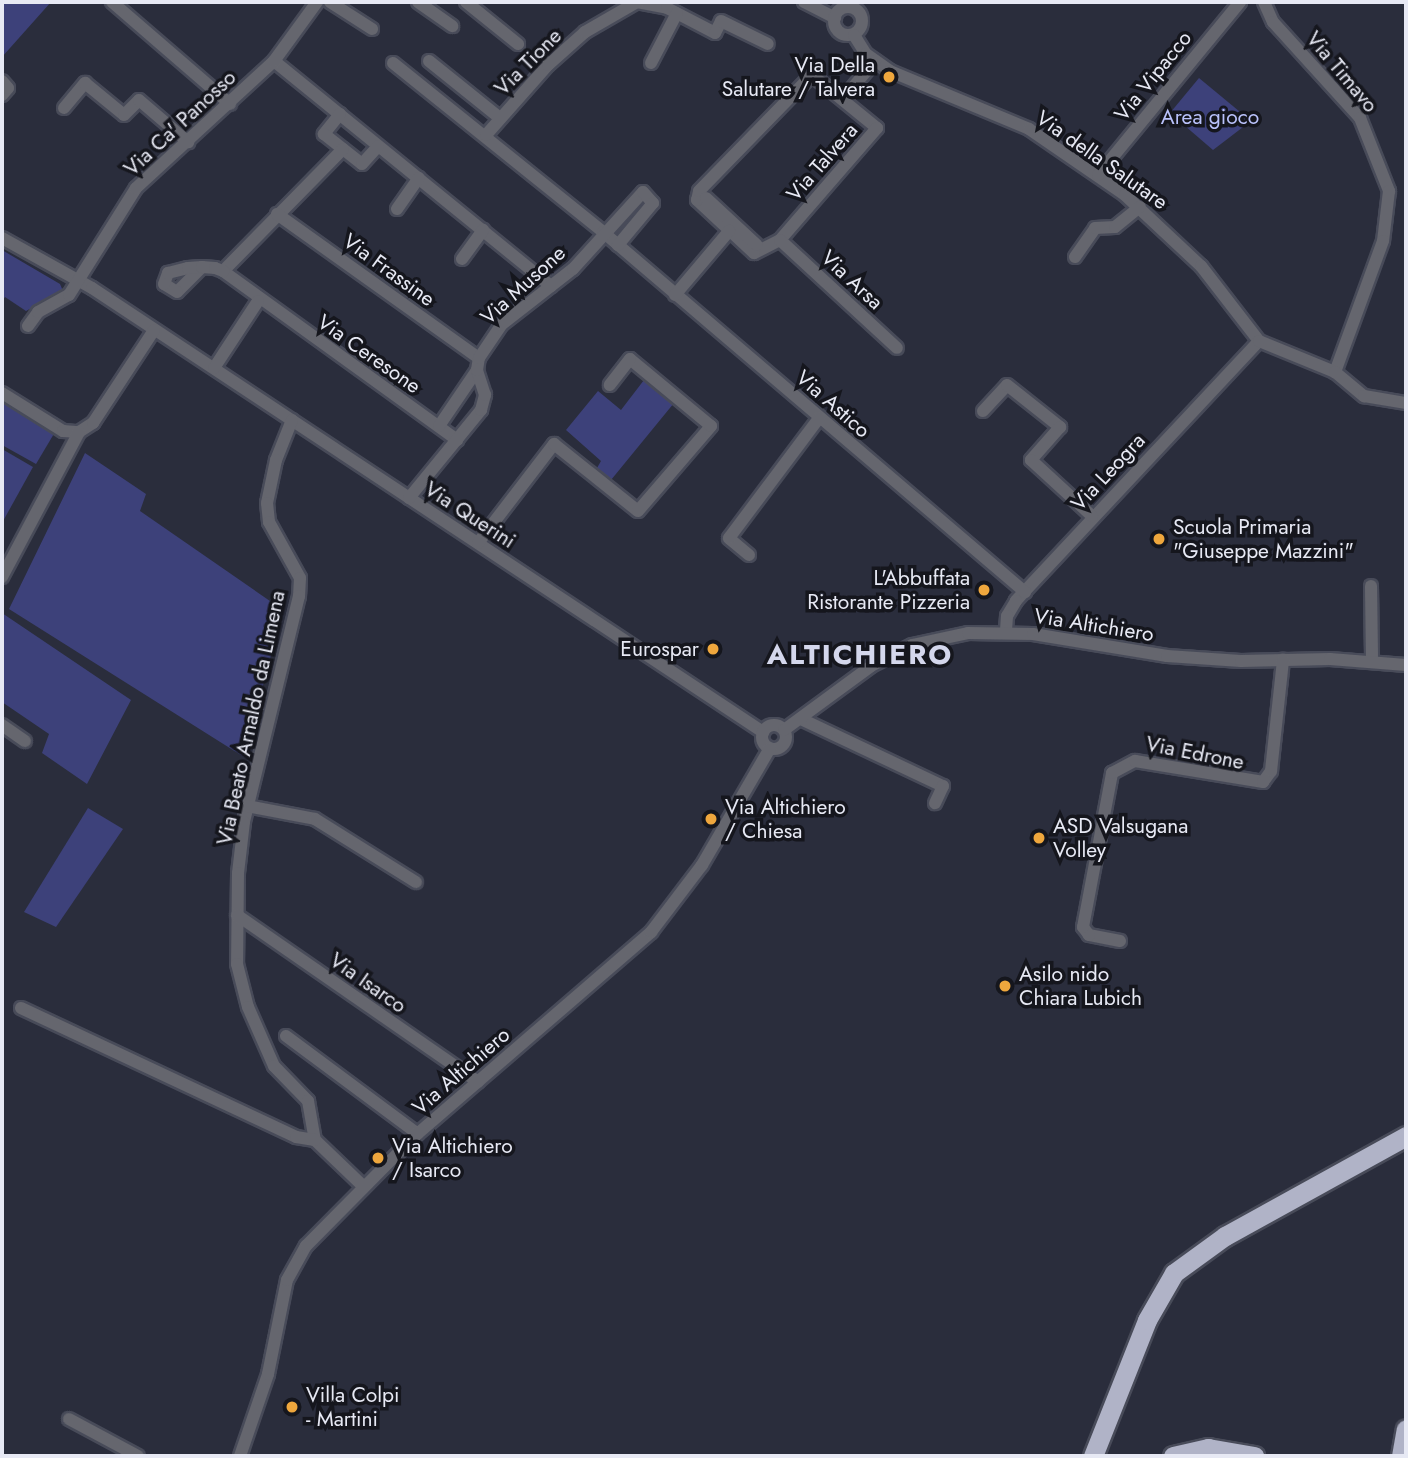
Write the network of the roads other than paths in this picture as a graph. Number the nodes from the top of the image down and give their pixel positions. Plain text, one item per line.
1 (112, 2) edge
2 (317, 2) edge
3 (330, 2) edge
4 (418, 2) edge
5 (466, 2) edge
6 (604, 2) edge
7 (637, 2) edge
8 (804, 2) edge
9 (1240, 2) edge
10 (1264, 2) edge
11 (861, 6) edge
12 (671, 8) edge
13 (618, 9) junction
14 (835, 18) junction
15 (452, 26) dead end
16 (372, 29) dead end
17 (854, 34) junction
18 (518, 44) dead end
19 (768, 44) dead end
20 (274, 61) junction
21 (429, 61) dead end
22 (875, 61) junction
23 (393, 63) dead end
24 (651, 63) dead end
25 (2, 81) edge
26 (2, 94) edge
27 (843, 99) junction
28 (230, 104) junction
29 (64, 108) dead end
30 (340, 114) junction
31 (500, 118) junction
32 (486, 135) junction
33 (188, 142) junction
34 (378, 146) junction
35 (343, 149) junction
36 (1098, 176) junction
37 (419, 178) junction
38 (699, 191) junction
39 (1140, 207) junction
40 (397, 209) dead end
41 (277, 214) junction
42 (483, 230) junction
43 (729, 231) junction
44 (603, 232) junction
45 (2, 238) edge
46 (780, 240) junction
47 (618, 245) junction
48 (762, 250) junction
49 (1075, 257) dead end
50 (462, 259) dead end
51 (202, 267) dead end
52 (223, 271) junction
53 (78, 280) junction
54 (551, 286) junction
55 (676, 295) junction
56 (258, 301) junction
57 (28, 326) dead end
58 (154, 330) junction
59 (1257, 346) junction
60 (897, 348) dead end
61 (478, 364) junction
62 (214, 368) junction
63 (1335, 372) junction
64 (610, 385) dead end
65 (2, 393) edge
66 (1406, 403) edge
67 (984, 411) dead end
68 (819, 418) junction
69 (292, 420) junction
70 (439, 426) junction
71 (79, 432) junction
72 (457, 440) junction
73 (410, 498) junction
74 (1092, 516) junction
75 (478, 543) junction
76 (749, 555) dead end
77 (2, 577) edge
78 (1371, 586) dead end
79 (1025, 592) junction
80 (1006, 631) junction
81 (1283, 660) junction
82 (1372, 660) junction
83 (1406, 665) edge
84 (801, 719) junction
85 (2, 725) edge
86 (784, 730) junction
87 (763, 732) junction
88 (25, 741) dead end
89 (770, 748) junction
90 (935, 803) dead end
91 (247, 806) junction
92 (416, 882) dead end
93 (237, 915) junction
94 (1120, 941) dead end
95 (21, 1008) dead end
96 (286, 1036) dead end
97 (478, 1083) junction
98 (418, 1134) junction
99 (1406, 1136) edge
100 (315, 1140) junction
101 (362, 1185) junction
102 (69, 1419) dead end
103 (1406, 1429) edge
104 (138, 1456) edge
105 (242, 1456) edge
106 (1093, 1456) edge
107 (1173, 1456) edge
108 (1254, 1456) edge
109 (1401, 1456) edge

1 - 28 street
2 - 20 street, Via Ca' Panosso
3 - 16 street
4 - 15 street
5 - 18 street
6 - 13 street
7 - 12 street, Via Tione
7 - 13 street, Via Tione
8 - 14 street, Via della Salutare
9 - 36 street, Via Vipacco
10 - 63 street, Via Timavo
11 - 14 street
11 - 17 street
12 - 19 street, Via Tione
12 - 24 street
13 - 31 street, Via Tione
14 - 17 street, Via della Salutare
17 - 22 street, Via della Salutare
20 - 28 street, Via Ca' Panosso
20 - 30 street
21 - 31 street, Via Tione
22 - 27 street, Via Talvera
22 - 36 street, Via della Salutare
23 - 32 street, Via Astico
25 - 26 street
27 - 38 street, Via Talvera
27 - 46 street, Via Talvera
28 - 33 street, Via Ca' Panosso
29 - 33 street
30 - 34 street
30 - 35 street
31 - 32 street, Via Tione
32 - 44 street, Via Astico
33 - 53 street, Via Ca' Panosso
34 - 35 street
34 - 37 street
35 - 41 street
36 - 39 street, Via della Salutare
37 - 40 street
37 - 42 street
38 - 43 street
38 - 48 street
39 - 49 street
39 - 59 street, Via della Salutare
41 - 52 street
41 - 61 street, Via Frassine
42 - 50 street
42 - 54 street
43 - 48 street
43 - 55 street
44 - 47 street, Via Astico
44 - 47 street
44 - 54 street, Via Musone
45 - 53 street, Via Querini
46 - 48 street, Via Talvera
46 - 60 street, Via Arsa
47 - 55 street, Via Astico
51 - 52 street, Via Ceresone
52 - 56 street, Via Ceresone
53 - 57 street, Via Ca' Panosso
53 - 58 street, Via Querini
54 - 61 street, Via Musone
55 - 68 street, Via Astico
56 - 62 street
56 - 70 street, Via Ceresone
58 - 62 street, Via Querini
58 - 71 street
59 - 63 street
59 - 74 street, Via Leogra
61 - 70 street, Via Musone
61 - 72 street
62 - 69 street, Via Querini
63 - 66 street
64 - 75 street
65 - 71 street
67 - 74 street
68 - 76 street
68 - 79 street, Via Astico
69 - 73 street, Via Querini
69 - 91 street, Via Beato Arnaldo da Limena
70 - 72 street, Via Ceresone
71 - 77 street
72 - 73 street
73 - 75 street, Via Querini
74 - 79 street, Via Leogra
75 - 87 street, Via Querini
78 - 82 street
79 - 80 street, Via Leogra
80 - 81 street, Via Altichiero
80 - 84 street, Via Altichiero
81 - 82 street, Via Altichiero
81 - 94 street, Via Edrone
82 - 83 street, Via Altichiero
84 - 86 street, Via Altichiero
84 - 90 street
85 - 88 street
86 - 87 street, Via Altichiero
86 - 89 street, Via Altichiero
87 - 89 street
89 - 97 street, Via Altichiero
91 - 92 street
91 - 93 street, Via Beato Arnaldo da Limena
93 - 97 street, Via Isarco
93 - 100 street, Via Beato Arnaldo da Limena
95 - 100 street
96 - 98 street
97 - 98 street, Via Altichiero
98 - 101 street, Via Altichiero
99 - 106 highway
100 - 101 street
101 - 105 street, Via Altichiero
102 - 104 street
103 - 109 highway
107 - 108 highway

